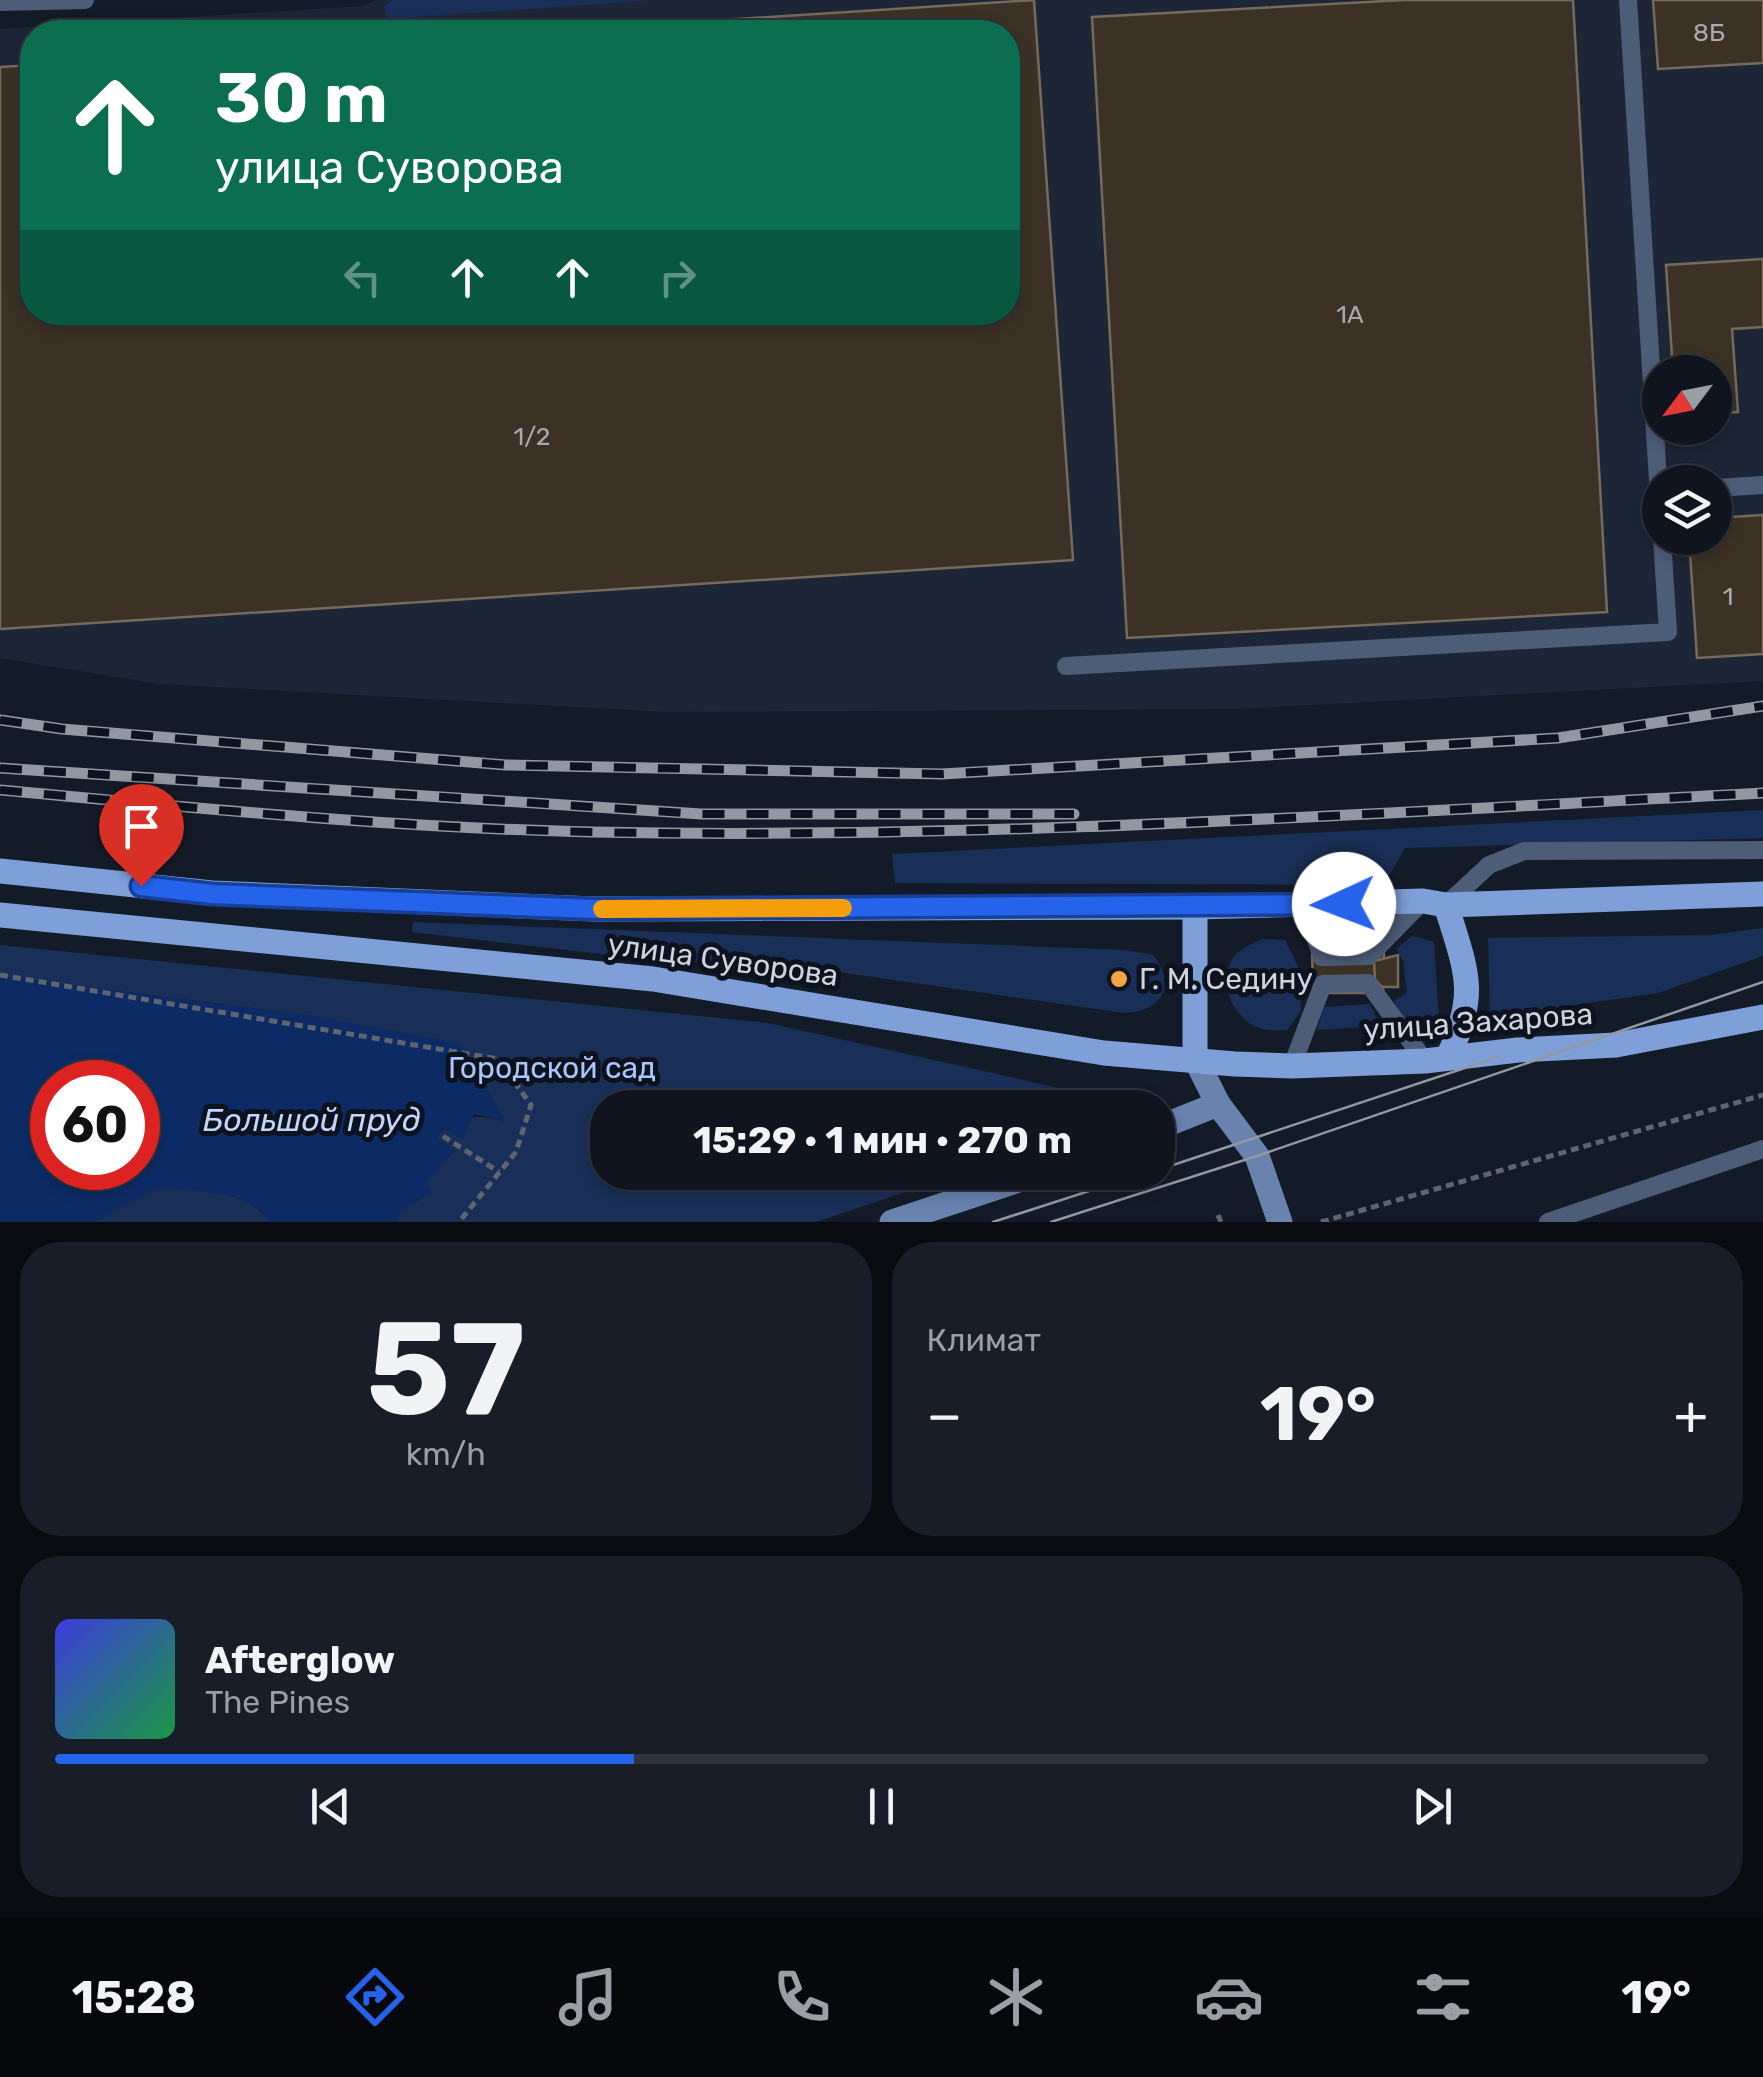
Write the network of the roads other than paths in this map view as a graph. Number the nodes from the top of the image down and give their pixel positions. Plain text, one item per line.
1 (86, 0) edge
2 (1628, 0) edge
3 (0, 2) edge
4 (1657, 465) edge
5 (1763, 485) edge
6 (1732, 487) edge
7 (1663, 555) edge
8 (1066, 666) dead end
9 (1763, 850) edge
10 (0, 871) edge
11 (1763, 894) edge
12 (1434, 903) junction
13 (1304, 905) junction
14 (1194, 907) junction
15 (0, 915) edge
16 (1763, 1018) edge
17 (1195, 1058) junction
18 (1436, 1059) junction
19 (1292, 1066) junction
20 (1218, 1104) junction
21 (1175, 1121) edge
22 (1763, 1149) edge
23 (989, 1190) edge
24 (892, 1222) edge
25 (1280, 1222) edge
26 (1548, 1222) edge

1 - 3 lane
2 - 4 lane
5 - 6 lane
7 - 8 lane
9 - 12 lane
10 - 14 main road, улица Суворова
11 - 12 main road
12 - 13 main road
12 - 13 lane
12 - 18 main road
13 - 14 main road
14 - 17 main road
15 - 17 main road, улица Суворова
16 - 18 main road, улица Захарова
17 - 19 main road, улица Захарова
17 - 20 street
18 - 19 main road, улица Захарова
18 - 19 lane
20 - 21 street
20 - 25 street
22 - 26 lane
23 - 24 street

